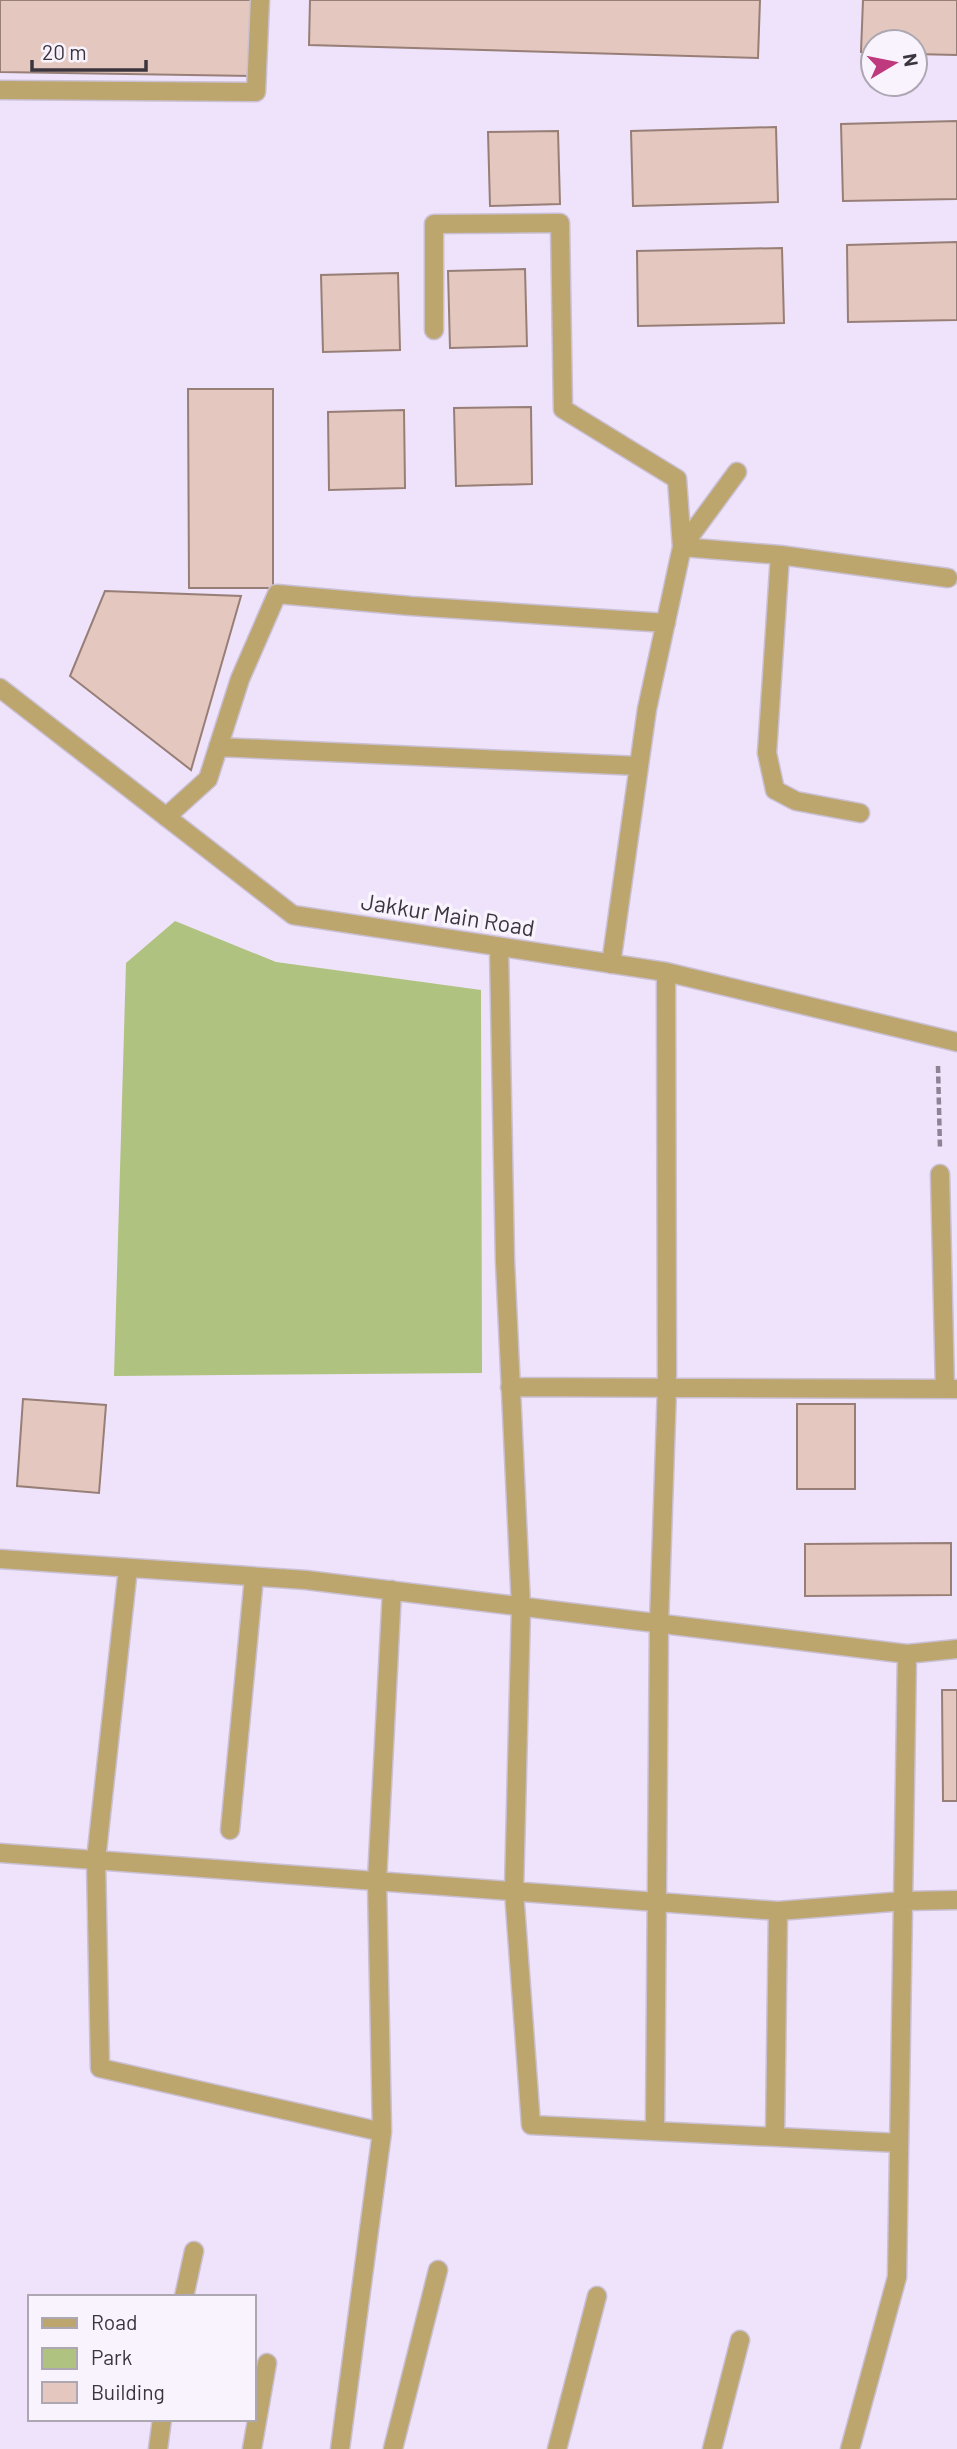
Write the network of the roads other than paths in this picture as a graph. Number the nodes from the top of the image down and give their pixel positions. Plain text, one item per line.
1 (260, 0) edge
2 (0, 90) edge
3 (433, 330) dead end
4 (737, 472) dead end
5 (682, 547) junction
6 (780, 555) junction
7 (948, 578) dead end
8 (666, 623) junction
9 (0, 688) edge
10 (218, 747) junction
11 (639, 766) junction
12 (860, 813) dead end
13 (166, 817) junction
14 (499, 947) junction
15 (611, 964) junction
16 (666, 972) junction
17 (957, 1042) edge
18 (940, 1174) road end
19 (510, 1387) junction
20 (667, 1387) junction
21 (951, 1389) edge
22 (0, 1559) edge
23 (128, 1567) junction
24 (254, 1577) junction
25 (392, 1591) junction
26 (521, 1607) junction
27 (659, 1623) junction
28 (957, 1649) edge
29 (907, 1654) junction
30 (230, 1830) dead end
31 (0, 1853) edge
32 (96, 1860) junction
33 (377, 1881) junction
34 (514, 1891) junction
35 (957, 1900) edge
36 (657, 1901) junction
37 (904, 1901) junction
38 (778, 1911) junction
39 (655, 2130) junction
40 (382, 2132) junction
41 (775, 2137) junction
42 (899, 2143) junction
43 (194, 2251) dead end
44 (438, 2270) dead end
45 (184, 2295) edge
46 (597, 2296) dead end
47 (740, 2340) dead end
48 (267, 2363) dead end
49 (162, 2421) edge
50 (158, 2449) edge
51 (252, 2449) edge
52 (340, 2449) edge
53 (393, 2449) edge
54 (557, 2449) edge
55 (712, 2449) edge
56 (850, 2449) edge

1 - 2 street
3 - 5 street
4 - 5 street
5 - 6 street
5 - 8 street
6 - 7 street
6 - 12 street
8 - 10 street
8 - 11 street
9 - 13 street, Jakkur Main Road
10 - 11 street
10 - 13 street
11 - 15 street
13 - 14 street, Jakkur Main Road
14 - 15 street, Jakkur Main Road
14 - 19 street
15 - 16 street, Jakkur Main Road
16 - 17 street, Jakkur Main Road
16 - 20 street
18 - 21 street
19 - 20 street
19 - 26 street
20 - 21 street
20 - 27 street
22 - 23 street
23 - 24 street
23 - 32 street
24 - 25 street
24 - 30 street
25 - 26 street
25 - 33 street
26 - 27 street
26 - 34 street
27 - 29 street
27 - 36 street
28 - 29 street
29 - 37 street
31 - 32 street
32 - 33 street
32 - 40 street
33 - 34 street
33 - 40 street
34 - 36 street
34 - 39 street
35 - 37 street
36 - 38 street
36 - 39 street
37 - 38 street
37 - 42 street
38 - 41 street
39 - 41 street
40 - 52 street
41 - 42 street
42 - 56 street
43 - 45 street
44 - 53 street
46 - 54 street
47 - 55 street
48 - 51 street
49 - 50 street

